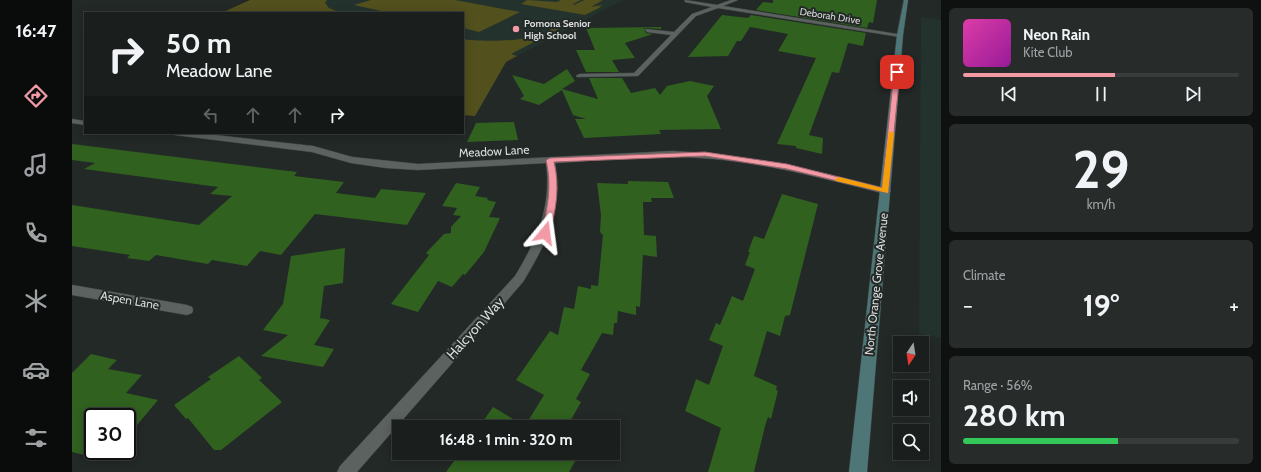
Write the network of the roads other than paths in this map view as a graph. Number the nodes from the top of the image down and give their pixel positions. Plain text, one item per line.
1 (736, 0) edge
2 (906, 0) edge
3 (687, 1) edge
4 (717, 6) junction
5 (647, 30) dead end
6 (674, 34) junction
7 (900, 35) junction
8 (579, 76) dead end
9 (72, 121) edge
10 (84, 123) edge
11 (184, 134) edge
12 (550, 160) junction
13 (886, 191) junction
14 (72, 290) edge
15 (187, 310) dead end
16 (346, 472) edge
17 (858, 472) edge

1 - 4 street
2 - 7 main road, North Orange Grove Avenue
3 - 4 street, Deborah Drive
4 - 6 street
4 - 7 street, Deborah Drive
5 - 6 street
6 - 8 street
7 - 13 main road, North Orange Grove Avenue
9 - 10 street
11 - 12 street, Meadow Lane
12 - 13 street, Meadow Lane
12 - 16 street, Halcyon Way
13 - 17 main road, North Orange Grove Avenue
14 - 15 street, Aspen Lane

